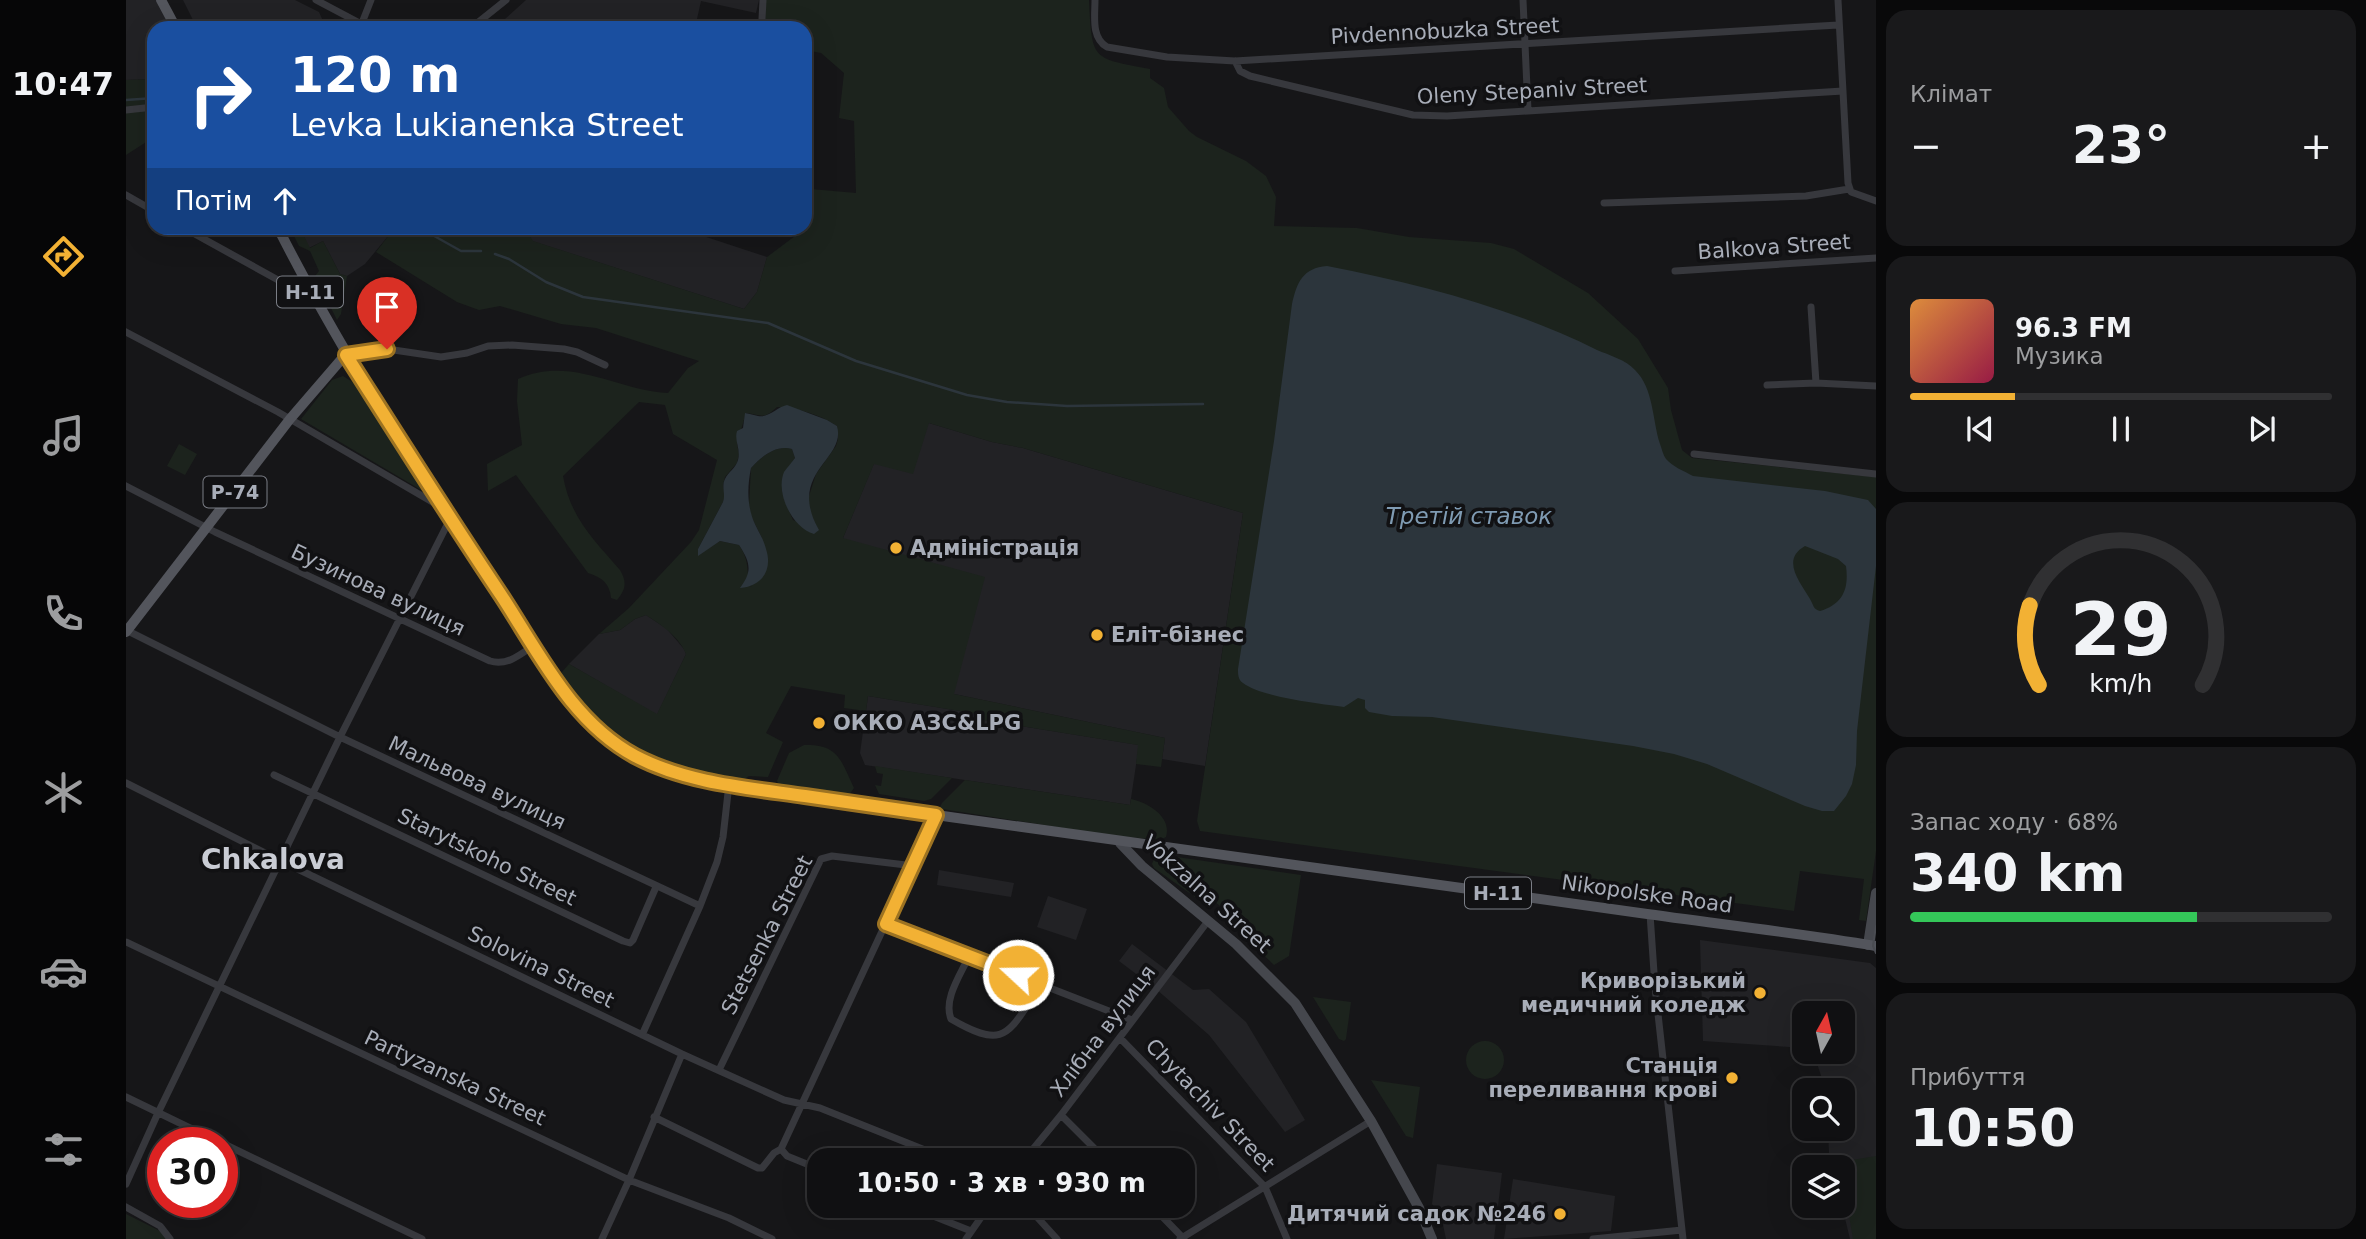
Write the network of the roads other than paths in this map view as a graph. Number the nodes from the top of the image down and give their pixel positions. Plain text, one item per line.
1 (161, 0) edge
2 (316, 0) edge
3 (371, 0) edge
4 (506, 0) edge
5 (763, 0) edge
6 (1095, 0) edge
7 (1523, 0) edge
8 (1838, 0) edge
9 (172, 21) edge
10 (353, 21) edge
11 (365, 21) edge
12 (480, 21) edge
13 (763, 21) edge
14 (1838, 24) junction
15 (1526, 44) junction
16 (1235, 61) junction
17 (1843, 91) junction
18 (147, 108) edge
19 (126, 110) edge
20 (1528, 110) junction
21 (1849, 189) junction
22 (126, 195) edge
23 (1876, 201) edge
24 (1604, 203) dead end
25 (147, 207) edge
26 (196, 235) edge
27 (282, 235) edge
28 (1876, 258) edge
29 (1675, 271) dead end
30 (316, 303) junction
31 (1811, 307) dead end
32 (126, 332) edge
33 (346, 355) junction
34 (605, 365) dead end
35 (1816, 383) junction
36 (1767, 385) dead end
37 (1876, 386) edge
38 (290, 419) junction
39 (1694, 454) dead end
40 (1876, 474) edge
41 (126, 486) edge
42 (442, 507) junction
43 (450, 519) junction
44 (208, 528) junction
45 (399, 620) junction
46 (126, 631) edge
47 (534, 645) junction
48 (341, 737) junction
49 (274, 775) dead end
50 (126, 783) edge
51 (729, 784) junction
52 (314, 793) junction
53 (936, 815) junction
54 (1120, 843) junction
55 (281, 861) junction
56 (914, 866) junction
57 (656, 887) junction
58 (1876, 893) edge
59 (700, 906) junction
60 (1650, 914) junction
61 (1208, 921) junction
62 (886, 924) junction
63 (126, 942) edge
64 (1872, 946) edge
65 (969, 956) junction
66 (1042, 985) junction
67 (220, 987) junction
68 (1132, 1020) junction
69 (642, 1035) junction
70 (1120, 1038) junction
71 (682, 1054) junction
72 (719, 1070) junction
73 (126, 1097) edge
74 (802, 1104) junction
75 (158, 1113) junction
76 (1061, 1115) junction
77 (654, 1117) junction
78 (1371, 1121) junction
79 (188, 1127) edge
80 (920, 1148) edge
81 (1034, 1148) edge
82 (1094, 1148) edge
83 (781, 1149) junction
84 (238, 1151) edge
85 (807, 1164) edge
86 (629, 1180) junction
87 (126, 1184) edge
88 (1265, 1187) junction
89 (126, 1207) edge
90 (938, 1218) edge
91 (980, 1218) edge
92 (1038, 1218) edge
93 (1163, 1218) edge
94 (1682, 1230) junction
95 (971, 1231) junction
96 (1182, 1238) edge
97 (170, 1239) edge
98 (422, 1239) edge
99 (601, 1239) edge
100 (772, 1239) edge
101 (966, 1239) edge
102 (1057, 1239) edge
103 (1287, 1239) edge
104 (1432, 1239) edge
105 (1593, 1239) edge
106 (1683, 1239) edge

1 - 9 main road
2 - 10 street
3 - 11 street
4 - 12 street
5 - 13 street
6 - 16 street, Pivdennobuzka Street
7 - 15 street
8 - 14 street
14 - 15 street, Pivdennobuzka Street
14 - 17 street
15 - 16 street, Pivdennobuzka Street
15 - 20 street
16 - 20 street, Oleny Stepaniv Street
17 - 20 street, Oleny Stepaniv Street
17 - 21 street
18 - 19 street
21 - 23 street
21 - 24 street
22 - 25 street
26 - 30 street
27 - 30 main road, Н-11
28 - 29 street, Balkova Street
30 - 33 main road, Н-11
31 - 35 street
32 - 38 street
33 - 34 street
33 - 38 main road, Р-74
33 - 42 main road, Н-11
35 - 36 street
35 - 37 street
38 - 42 street
38 - 44 main road, Р-74
39 - 40 street
41 - 44 street, Бузинова вулиця
42 - 43 main road, Н-11
43 - 45 street
43 - 47 main road, Н-11
44 - 45 street, Бузинова вулиця
44 - 46 main road, Р-74
45 - 47 street, Бузинова вулиця
45 - 48 street
46 - 48 street, Мальвова вулиця
47 - 51 main road, Н-11
48 - 52 street
48 - 57 street, Мальвова вулиця
49 - 52 street, Starytskoho Street
50 - 55 street, Solovina Street
51 - 53 main road, Vokzalna Street / Н-11
51 - 59 street
52 - 55 street
52 - 57 street, Starytskoho Street
53 - 54 main road, Vokzalna Street / Н-11
53 - 56 street
54 - 60 main road, Nikopolske Road / Н-11
54 - 61 street, Vokzalna Street
55 - 67 street
55 - 69 street, Solovina Street
56 - 62 street
56 - 72 street, Stetsenka Street
57 - 59 street, Мальвова вулиця
58 - 64 street
59 - 69 street
60 - 64 main road, Nikopolske Road / Н-11
60 - 94 street
61 - 68 street, Хлібна вулиця
61 - 78 street, Vokzalna Street
62 - 65 street, Chytachiv Street
62 - 74 street
63 - 67 street, Partyzanska Street
65 - 66 street, Chytachiv Street
65 - 66 street
66 - 68 street, Chytachiv Street
67 - 75 street
67 - 86 street, Partyzanska Street
68 - 70 street, Хлібна вулиця
69 - 71 street, Solovina Street
70 - 76 street, Хлібна вулиця
70 - 88 street, Chytachiv Street
71 - 72 street, Solovina Street
71 - 77 street
72 - 74 street, Solovina Street
73 - 75 street
74 - 80 street, Solovina Street
74 - 83 street
75 - 79 street
75 - 87 street
76 - 81 street, Хлібна вулиця
76 - 82 street
77 - 83 street
77 - 86 street
78 - 88 street
78 - 104 street, Vokzalna Street
83 - 85 street
84 - 98 street
86 - 99 street
86 - 100 street, Partyzanska Street
88 - 96 street
88 - 103 street, Chytachiv Street
89 - 97 street
90 - 95 street
91 - 95 street
92 - 102 street
93 - 96 street
94 - 105 street
94 - 106 street
95 - 101 street

